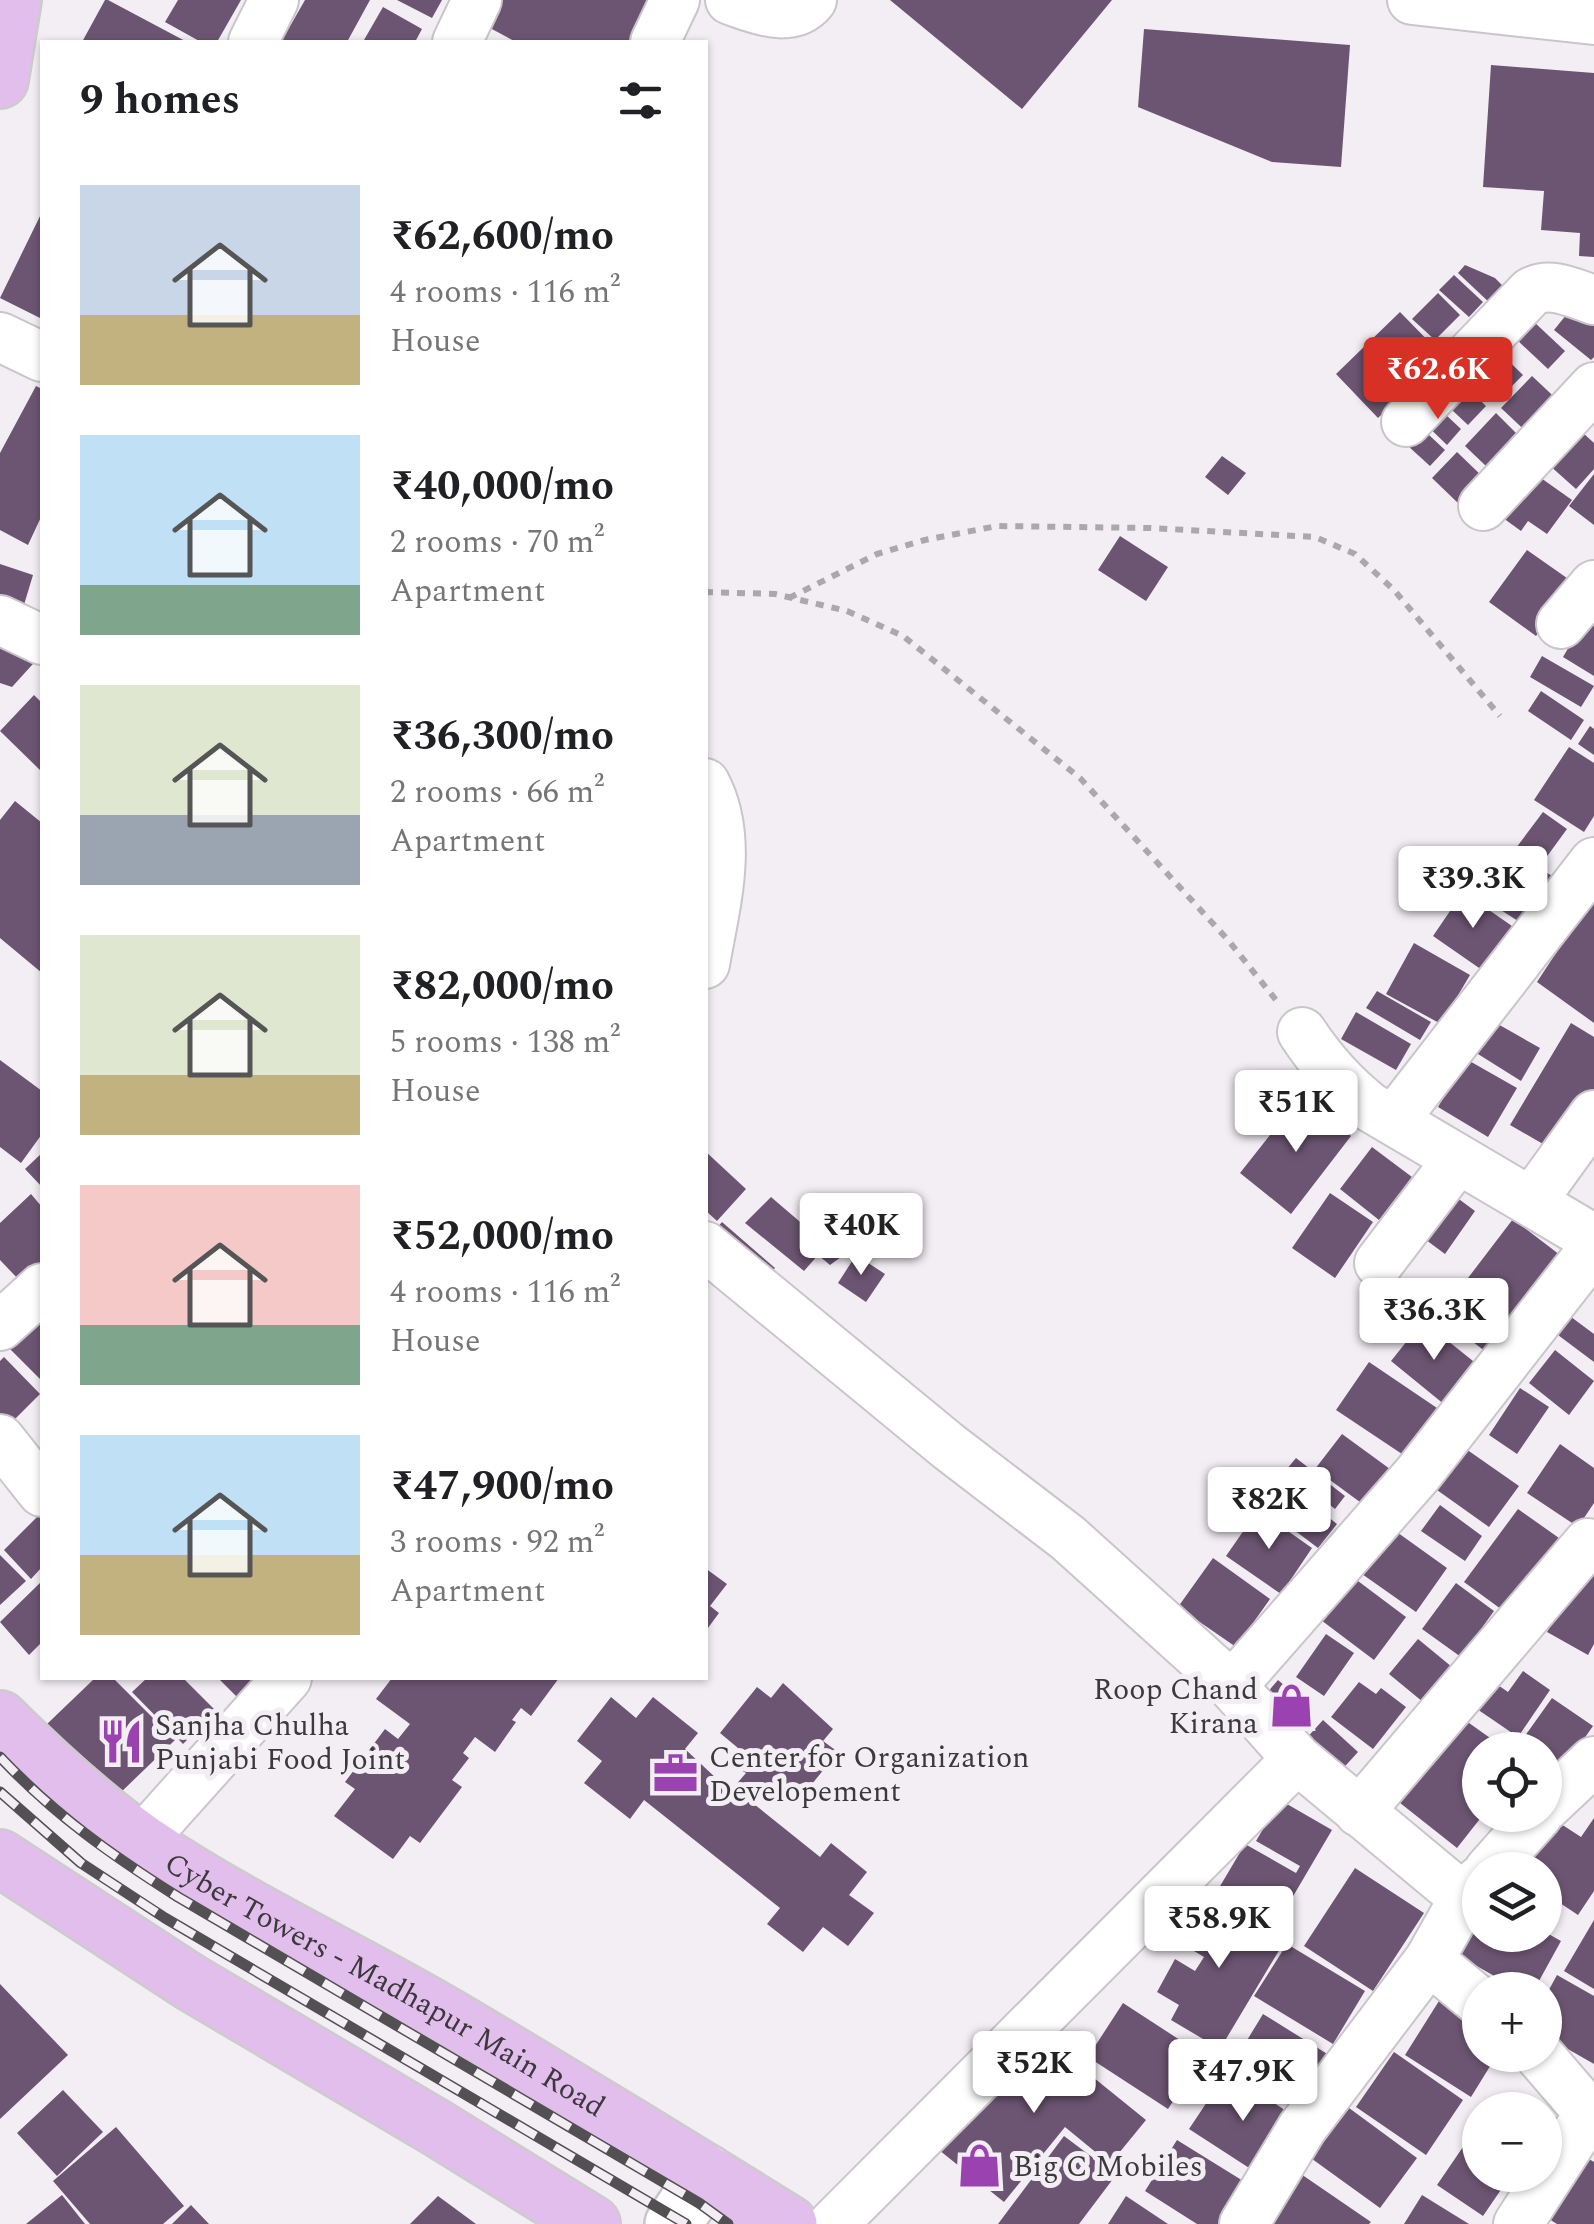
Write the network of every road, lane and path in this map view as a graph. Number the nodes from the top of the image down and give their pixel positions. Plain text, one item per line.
1 (13, 0) edge
2 (274, 0) edge
3 (477, 0) edge
4 (675, 0) edge
5 (730, 0) edge
6 (812, 0) edge
7 (1412, 0) edge
8 (1594, 20) edge
9 (254, 40) edge
10 (458, 40) edge
11 (656, 40) edge
12 (0, 80) edge
13 (1594, 300) edge
14 (0, 338) edge
15 (40, 357) edge
16 (1594, 386) edge
17 (1406, 422) dead end
18 (1483, 506) dead end
19 (1594, 585) edge
20 (708, 592) edge
21 (789, 598) junction
22 (0, 620) edge
23 (1561, 624) dead end
24 (40, 639) edge
25 (1500, 716) dead end
26 (708, 789) edge
27 (1594, 862) edge
28 (708, 947) edge
29 (1302, 1032) joint
30 (1594, 1114) edge
31 (1394, 1120) junction
32 (1458, 1159) junction
33 (1532, 1201) junction
34 (1594, 1239) edge
35 (708, 1248) edge
36 (1594, 1248) edge
37 (1380, 1263) dead end
38 (40, 1290) edge
39 (0, 1326) edge
40 (0, 1440) edge
41 (40, 1490) edge
42 (1588, 1543) dead end
43 (285, 1680) edge
44 (1232, 1686) junction
45 (0, 1719) edge
46 (1297, 1759) junction
47 (1594, 1761) edge
48 (1562, 1800) edge
49 (1358, 1812) junction
50 (1530, 1832) edge
51 (141, 1841) junction
52 (1510, 1852) edge
53 (0, 1858) edge
54 (1462, 1874) edge
55 (1462, 1908) edge
56 (1429, 1960) junction
57 (1462, 1987) edge
58 (1554, 2072) edge
59 (1592, 2113) edge
60 (744, 2204) edge
61 (592, 2224) edge
62 (673, 2224) edge
63 (834, 2224) edge
64 (1244, 2224) edge
65 (1518, 2224) edge

1 - 12 main road
2 - 9 street
3 - 10 street
4 - 11 street
5 - 6 street
7 - 8 street
13 - 17 street
14 - 15 street
16 - 18 street
19 - 23 street
20 - 21 path
21 - 25 path
21 - 29 path
22 - 24 street
26 - 28 street
27 - 31 street
29 - 31 street
30 - 33 street
31 - 32 street
32 - 33 street
32 - 37 street
33 - 34 street
35 - 44 street
36 - 44 street
38 - 39 street
40 - 41 street
42 - 49 street
43 - 51 street
44 - 46 street
45 - 51 main road, Cyber Towers - Madhapur Main Road
46 - 49 street
46 - 63 street
47 - 48 street
49 - 54 street
50 - 52 street
51 - 60 main road, Cyber Towers - Madhapur Main Road
53 - 61 main road
55 - 56 street
56 - 57 street
56 - 64 street
58 - 59 street
59 - 65 street
60 - 62 main road

